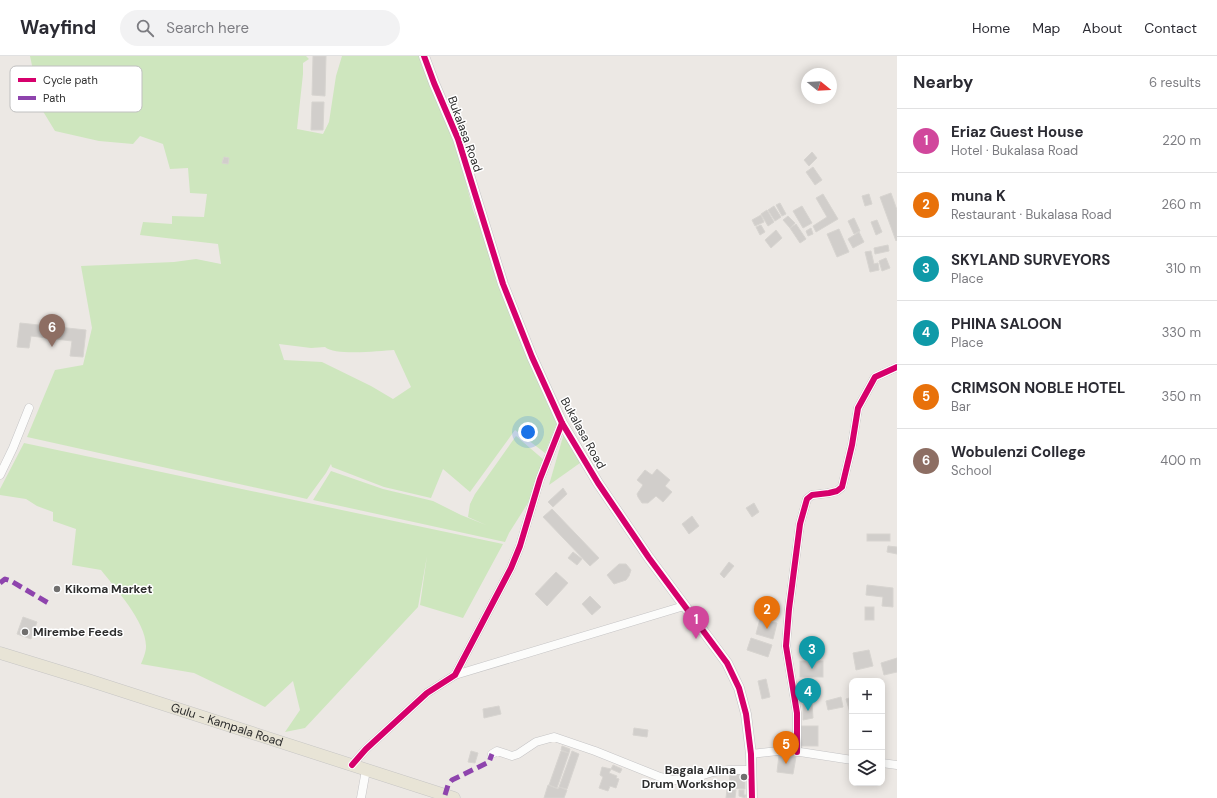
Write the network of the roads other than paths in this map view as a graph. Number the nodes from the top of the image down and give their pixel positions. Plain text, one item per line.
1 (424, 56) edge
2 (897, 367) edge
3 (29, 408) dead end
4 (562, 423) junction
5 (0, 475) edge
6 (684, 606) junction
7 (0, 653) edge
8 (455, 675) junction
9 (797, 752) junction
10 (492, 754) dead end
11 (751, 754) junction
12 (849, 760) edge
13 (885, 763) edge
14 (352, 765) junction
15 (897, 765) edge
16 (366, 770) junction
17 (752, 770) junction
18 (361, 798) edge
19 (454, 798) edge
20 (752, 798) edge

1 - 4 street, Bukalasa Road
2 - 9 street
3 - 5 street
4 - 6 street, Bukalasa Road
4 - 8 street
6 - 8 street
6 - 11 street, Bukalasa Road
7 - 14 main road, Gulu - Kampala Road
8 - 14 street
9 - 11 street
9 - 12 street
10 - 17 street
11 - 17 street, Bukalasa Road
13 - 15 street
14 - 16 main road, Gulu - Kampala Road
16 - 18 street
16 - 19 main road, Gulu - Kampala Road
17 - 20 street, Bukalasa Road

